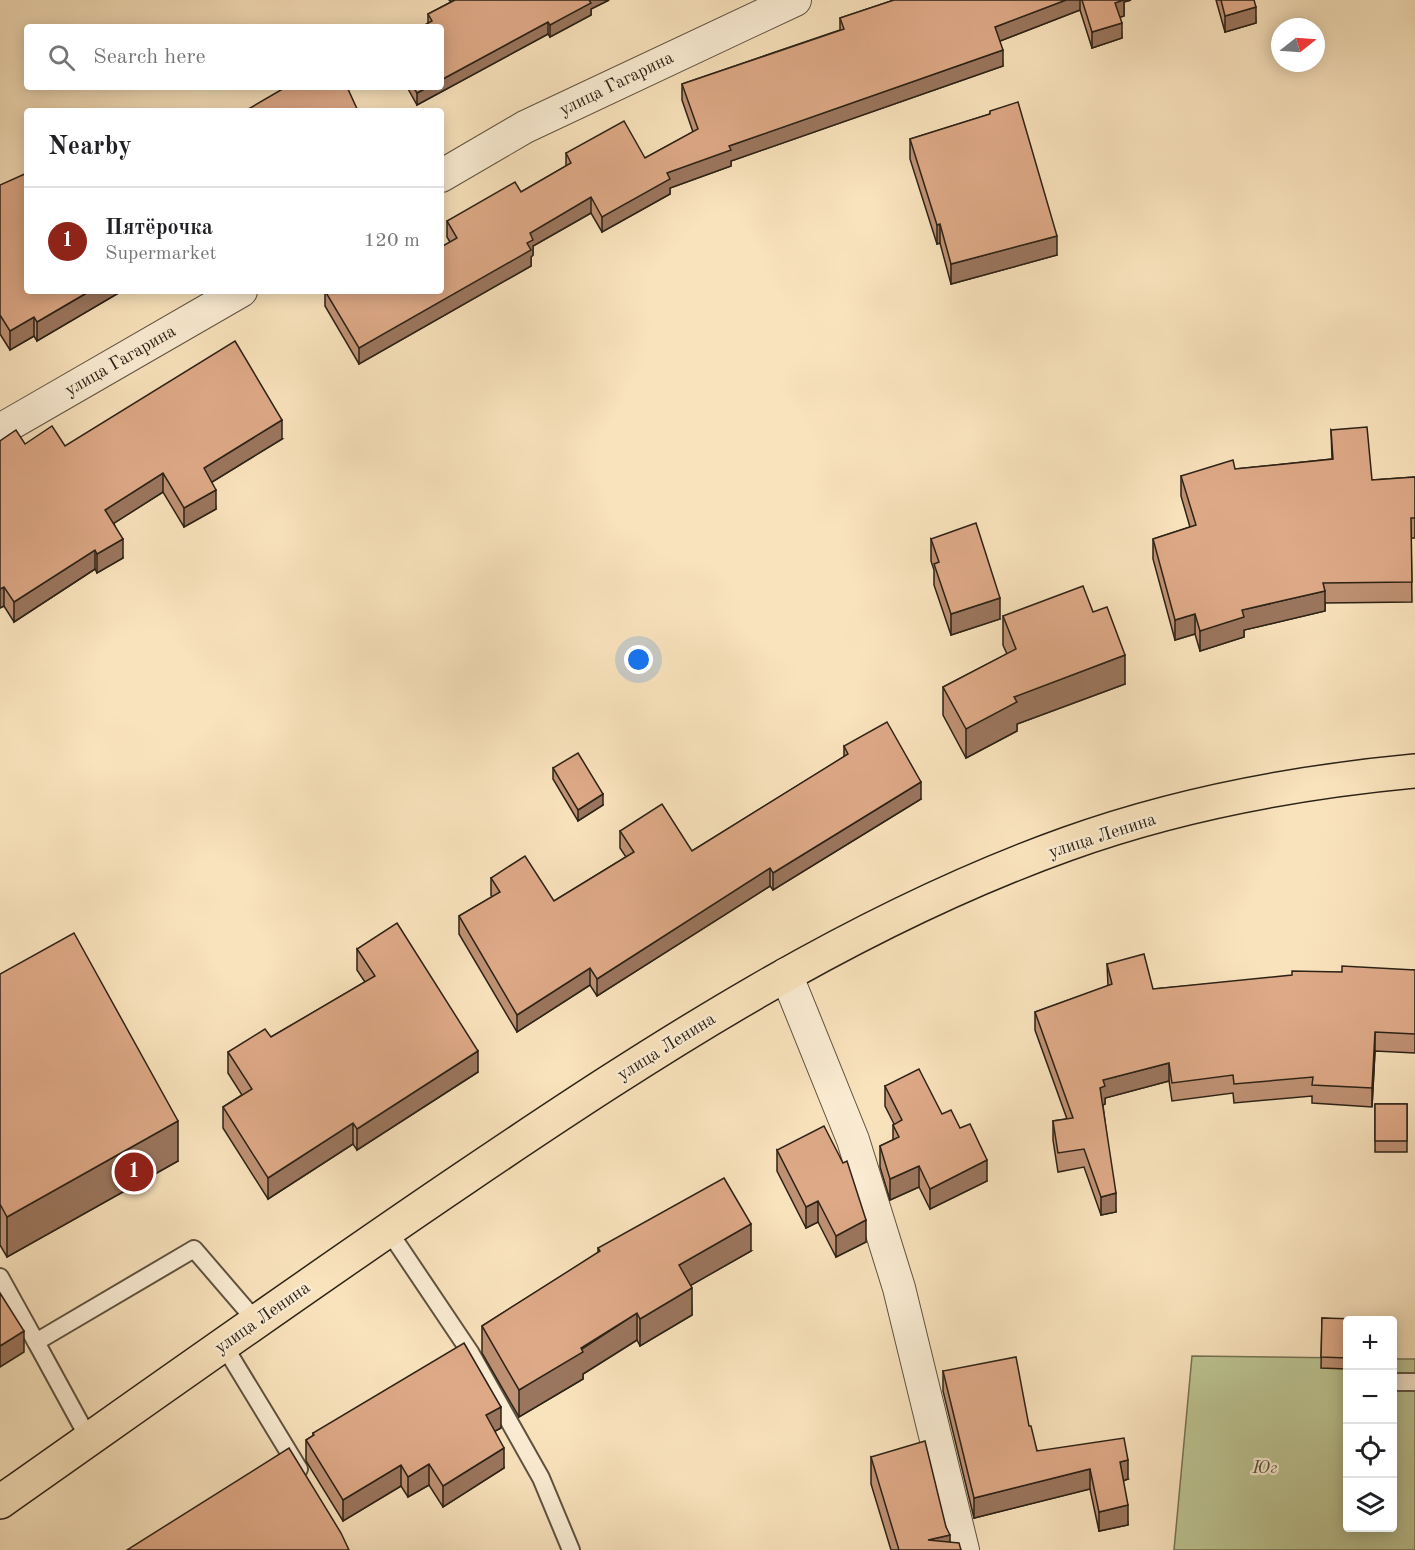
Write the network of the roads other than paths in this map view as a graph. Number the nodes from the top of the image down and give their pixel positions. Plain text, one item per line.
1 (795, 0) edge
2 (444, 174) edge
3 (236, 294) edge
4 (0, 430) edge
5 (1415, 771) edge
6 (786, 974) junction
7 (388, 1230) junction
8 (0, 1277) edge
9 (256, 1321) junction
10 (36, 1342) junction
11 (223, 1344) junction
12 (1397, 1382) edge
13 (1415, 1382) edge
14 (89, 1439) junction
15 (304, 1479) edge
16 (0, 1502) edge
17 (572, 1550) edge
18 (963, 1550) edge

1 - 2 street, улица Гагарина
3 - 4 street, улица Гагарина
5 - 6 main road, улица Ленина
6 - 7 main road, улица Ленина
6 - 18 street
7 - 9 main road, улица Ленина
7 - 17 lane
8 - 10 lane
9 - 10 lane
9 - 11 main road, улица Ленина
10 - 14 lane
11 - 14 main road, улица Ленина
11 - 15 lane
12 - 13 lane
14 - 16 main road, улица Ленина

